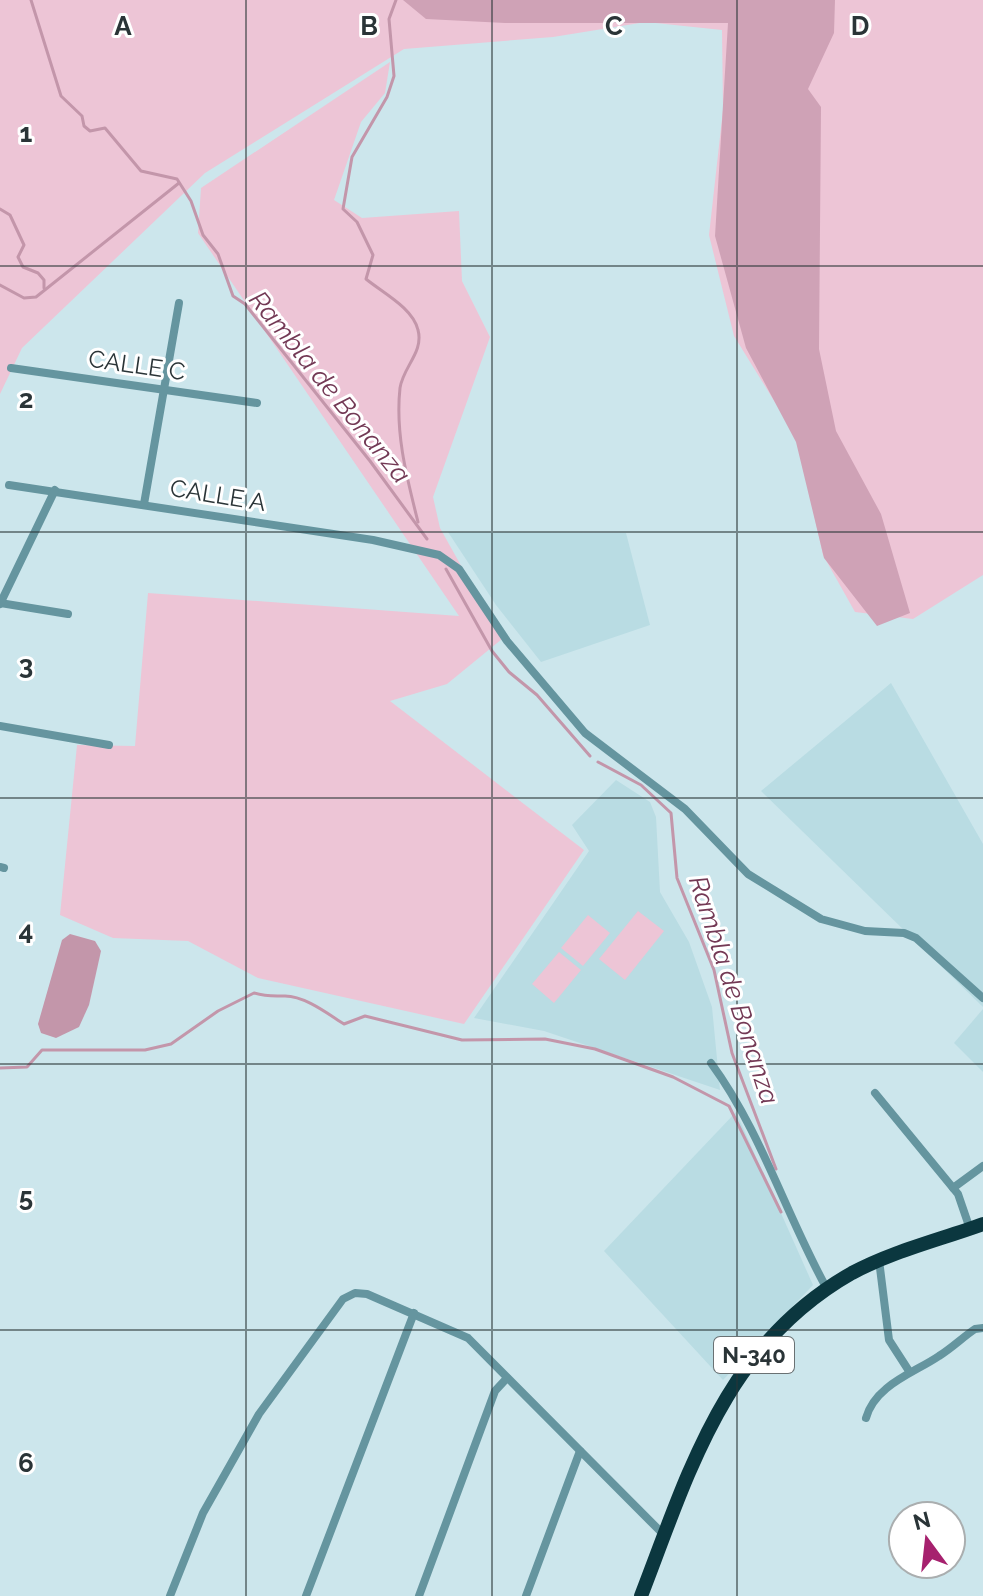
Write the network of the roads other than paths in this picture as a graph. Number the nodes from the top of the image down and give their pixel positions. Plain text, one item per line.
1 (179, 303) dead end
2 (11, 368) dead end
3 (165, 388) junction
4 (257, 403) dead end
5 (9, 485) dead end
6 (55, 490) junction
7 (144, 504) junction
8 (0, 603) edge
9 (68, 614) dead end
10 (0, 726) edge
11 (109, 745) dead end
12 (983, 998) edge
13 (711, 1063) dead end
14 (875, 1093) dead end
15 (983, 1166) edge
16 (953, 1188) junction
17 (976, 1226) edge
18 (879, 1260) junction
19 (827, 1289) junction
20 (414, 1313) junction
21 (983, 1328) edge
22 (909, 1371) junction
23 (507, 1378) junction
24 (866, 1418) dead end
25 (580, 1451) junction
26 (664, 1535) junction
27 (170, 1596) edge
28 (306, 1596) edge
29 (419, 1596) edge
30 (526, 1596) edge
31 (641, 1596) edge

1 - 3 street
2 - 3 street, CALLE C
3 - 4 street, CALLE C
3 - 7 street
5 - 6 street, CALLE A
6 - 7 street, CALLE A
6 - 8 street
7 - 12 street, CALLE A
8 - 9 street
10 - 11 street
13 - 19 street
14 - 16 street
15 - 16 street
16 - 17 street
17 - 18 highway, N-340
18 - 19 highway, N-340
18 - 22 street
19 - 26 highway, N-340
20 - 23 street
20 - 27 street
20 - 28 street
21 - 22 street
22 - 24 street
23 - 25 street
23 - 29 street
25 - 26 street
25 - 30 street
26 - 31 highway, N-340

